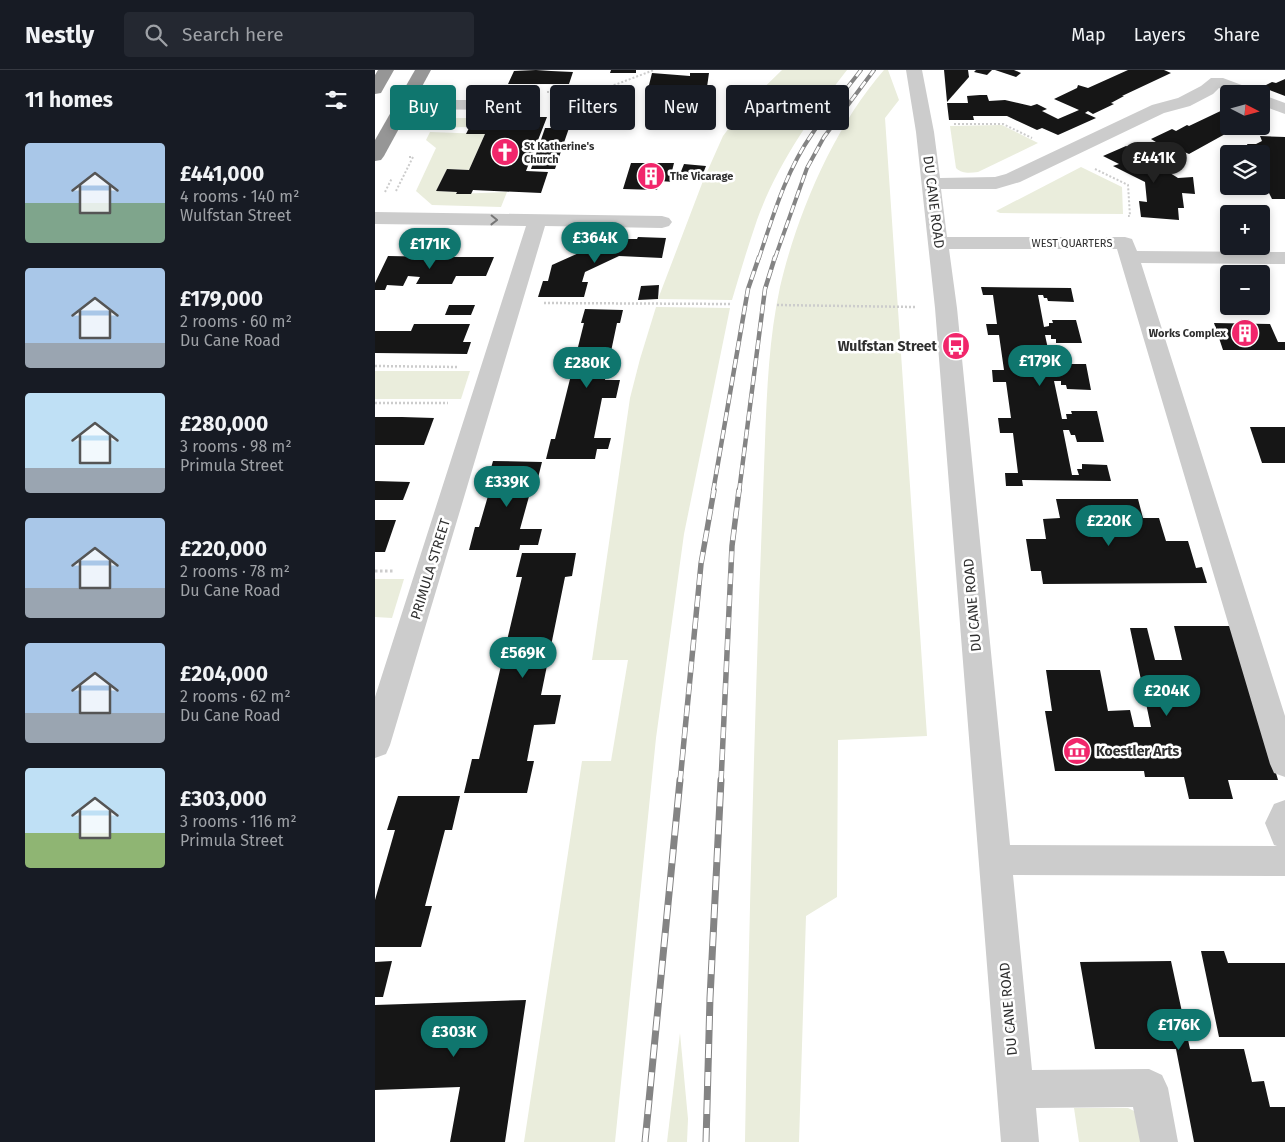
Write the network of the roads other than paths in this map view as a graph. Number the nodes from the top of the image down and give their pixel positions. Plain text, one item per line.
1 (386, 70) edge
2 (423, 70) edge
3 (915, 70) edge
4 (1239, 70) edge
5 (1217, 81) junction
6 (415, 85) edge
7 (1227, 85) edge
8 (375, 89) edge
9 (1270, 103) edge
10 (1285, 109) edge
11 (390, 130) edge
12 (375, 156) edge
13 (931, 184) junction
14 (375, 218) edge
15 (537, 221) junction
16 (662, 222) dead end
17 (939, 243) junction
18 (1129, 257) junction
19 (1285, 258) edge
20 (375, 745) edge
21 (1285, 764) edge
22 (1285, 814) edge
23 (1285, 835) edge
24 (994, 860) junction
25 (1285, 862) edge
26 (1015, 1089) junction
27 (1020, 1142) edge
28 (1159, 1142) edge

1 - 8 highway
2 - 6 highway
3 - 13 street, DU CANE ROAD
4 - 5 street
5 - 7 street
5 - 13 street
9 - 10 street
11 - 12 highway
13 - 17 street, DU CANE ROAD
14 -> 15 street
15 - 16 street
15 - 20 street, PRIMULA STREET
17 - 18 street, WEST QUARTERS
17 - 24 street, DU CANE ROAD
18 - 19 street, WEST QUARTERS
18 - 21 street
22 - 23 street
24 - 25 street
24 - 26 street, DU CANE ROAD
26 - 27 street, DU CANE ROAD
26 - 28 street

